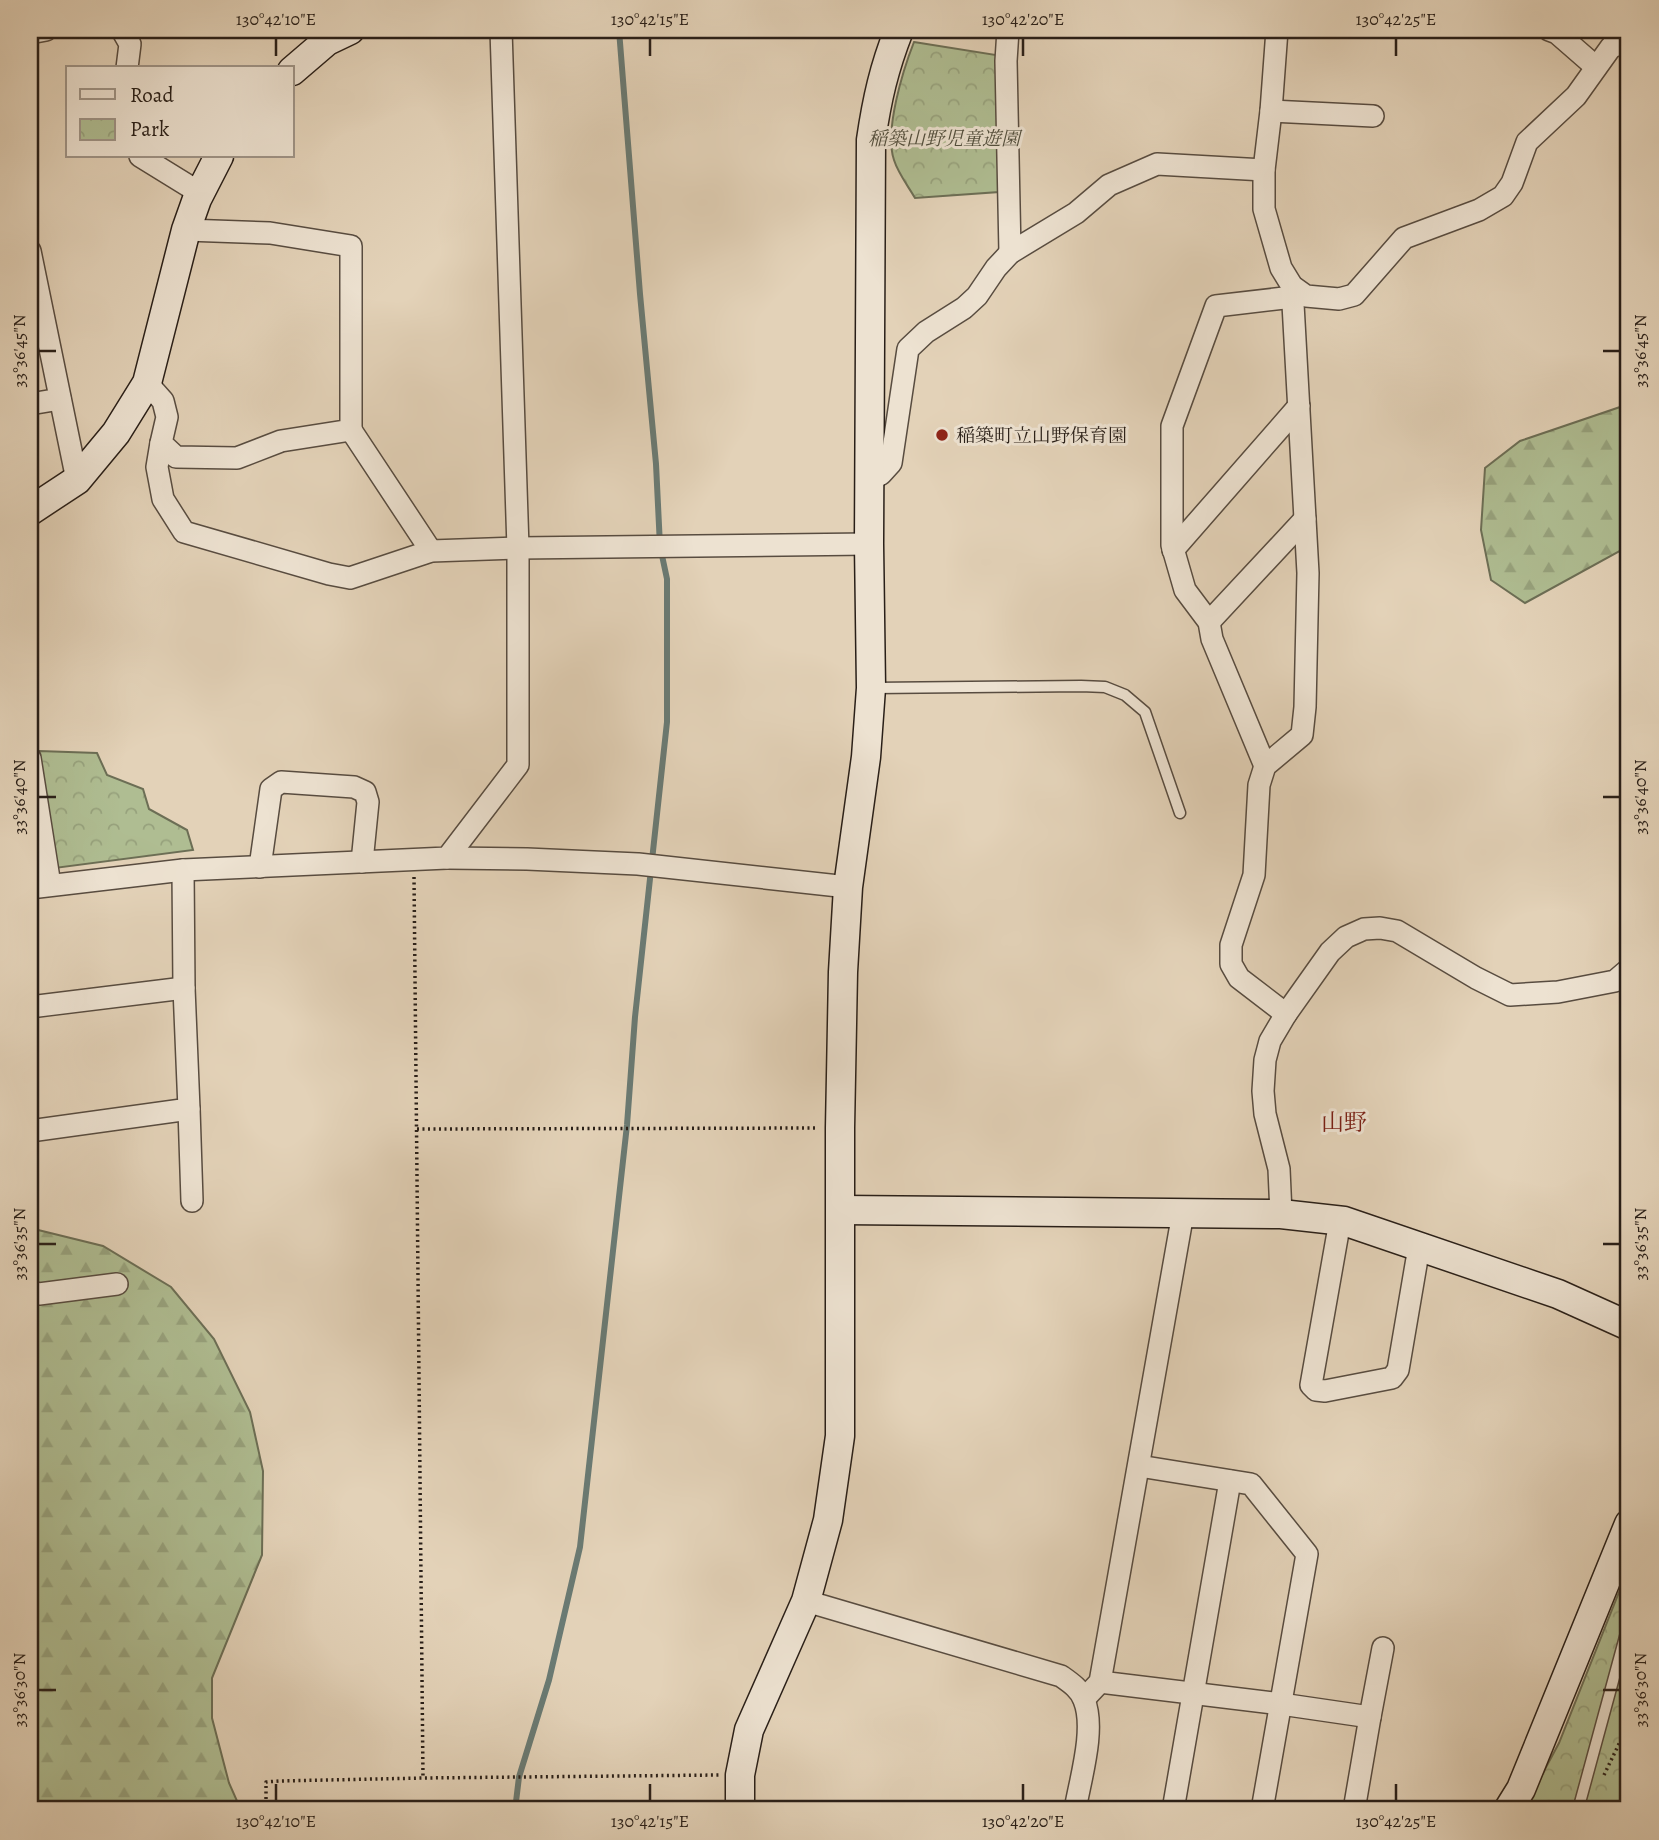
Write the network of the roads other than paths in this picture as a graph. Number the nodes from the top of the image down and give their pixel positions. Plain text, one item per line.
1 (46, 30) edge
2 (122, 30) edge
3 (350, 30) edge
4 (501, 30) edge
5 (900, 30) edge
6 (1008, 30) edge
7 (1277, 30) edge
8 (1549, 30) edge
9 (30, 33) edge
10 (1629, 41) edge
11 (127, 66) edge
12 (1596, 67) junction
13 (294, 69) edge
14 (1271, 111) junction
15 (1373, 116) dead end
16 (143, 158) edge
17 (218, 158) edge
18 (1264, 170) junction
19 (200, 193) junction
20 (186, 230) junction
21 (30, 251) edge
22 (1010, 253) junction
23 (32, 280) edge
24 (1293, 292) junction
25 (147, 383) junction
26 (60, 399) junction
27 (30, 404) edge
28 (1299, 406) junction
29 (351, 430) junction
30 (161, 443) junction
31 (77, 480) junction
32 (869, 480) junction
33 (30, 511) edge
34 (1305, 519) junction
35 (869, 544) junction
36 (518, 548) junction
37 (1173, 550) junction
38 (430, 551) junction
39 (1209, 622) junction
40 (871, 688) junction
41 (30, 758) edge
42 (1265, 766) junction
43 (1180, 813) dead end
44 (447, 858) junction
45 (362, 862) junction
46 (260, 867) junction
47 (183, 870) junction
48 (40, 886) edge
49 (848, 887) junction
50 (1629, 969) edge
51 (184, 988) junction
52 (30, 1007) edge
53 (1286, 1014) junction
54 (189, 1109) junction
55 (30, 1131) edge
56 (192, 1201) dead end
57 (841, 1210) junction
58 (1183, 1213) junction
59 (1282, 1214) junction
60 (1340, 1221) junction
61 (1419, 1247) junction
62 (117, 1284) dead end
63 (30, 1292) edge
64 (1629, 1326) edge
65 (1139, 1466) junction
66 (1230, 1481) junction
67 (1629, 1524) edge
68 (806, 1601) junction
69 (1629, 1622) edge
70 (1383, 1648) dead end
71 (1100, 1682) junction
72 (1194, 1693) junction
73 (1084, 1699) junction
74 (1282, 1704) junction
75 (1370, 1717) junction
76 (740, 1810) edge
77 (1075, 1810) edge
78 (1173, 1810) edge
79 (1262, 1810) edge
80 (1354, 1810) edge
81 (1508, 1810) edge
82 (1578, 1810) edge

1 - 9 street
2 - 11 street
3 - 13 street
4 - 36 street
5 - 32 street
6 - 22 street
7 - 14 street
8 - 12 street
10 - 12 street
12 - 24 street
14 - 15 street
14 - 18 street
16 - 19 street
17 - 19 street
18 - 22 street
18 - 24 street
19 - 20 street
20 - 25 street
20 - 29 street
21 - 23 street
22 - 32 street
23 - 26 street
24 - 28 street
24 - 37 street
25 - 30 street
25 - 31 street
26 - 27 street
26 - 31 street
28 - 34 street
28 - 37 street
29 - 30 street
29 - 38 street
30 - 38 street
31 - 33 street
32 - 35 street
34 - 39 street
34 - 42 street
35 - 36 street
35 - 40 street
36 - 38 street
36 - 44 street
37 - 39 street
39 - 42 street
40 - 43 lane
40 - 49 street
41 - 48 street
42 - 53 street
44 - 45 street
44 - 49 street
45 - 46 street
45 - 46 street
46 - 47 street
47 - 48 street
47 - 51 street
49 - 57 street
50 - 53 street
51 - 52 street
51 - 54 street
53 - 59 street
54 - 55 street
54 - 56 street
57 - 58 street
57 - 68 street
58 - 59 street
58 - 65 street
59 - 60 street
60 - 61 street
60 - 61 street
61 - 64 street
62 - 63 street
65 - 66 street
65 - 71 street
66 - 72 street
66 - 74 street
67 - 81 street
68 - 73 street
68 - 76 street
69 - 82 lane
70 - 75 street
71 - 72 street
71 - 73 street
72 - 74 street
72 - 78 street
73 - 77 street
74 - 75 street
74 - 79 street
75 - 80 street

